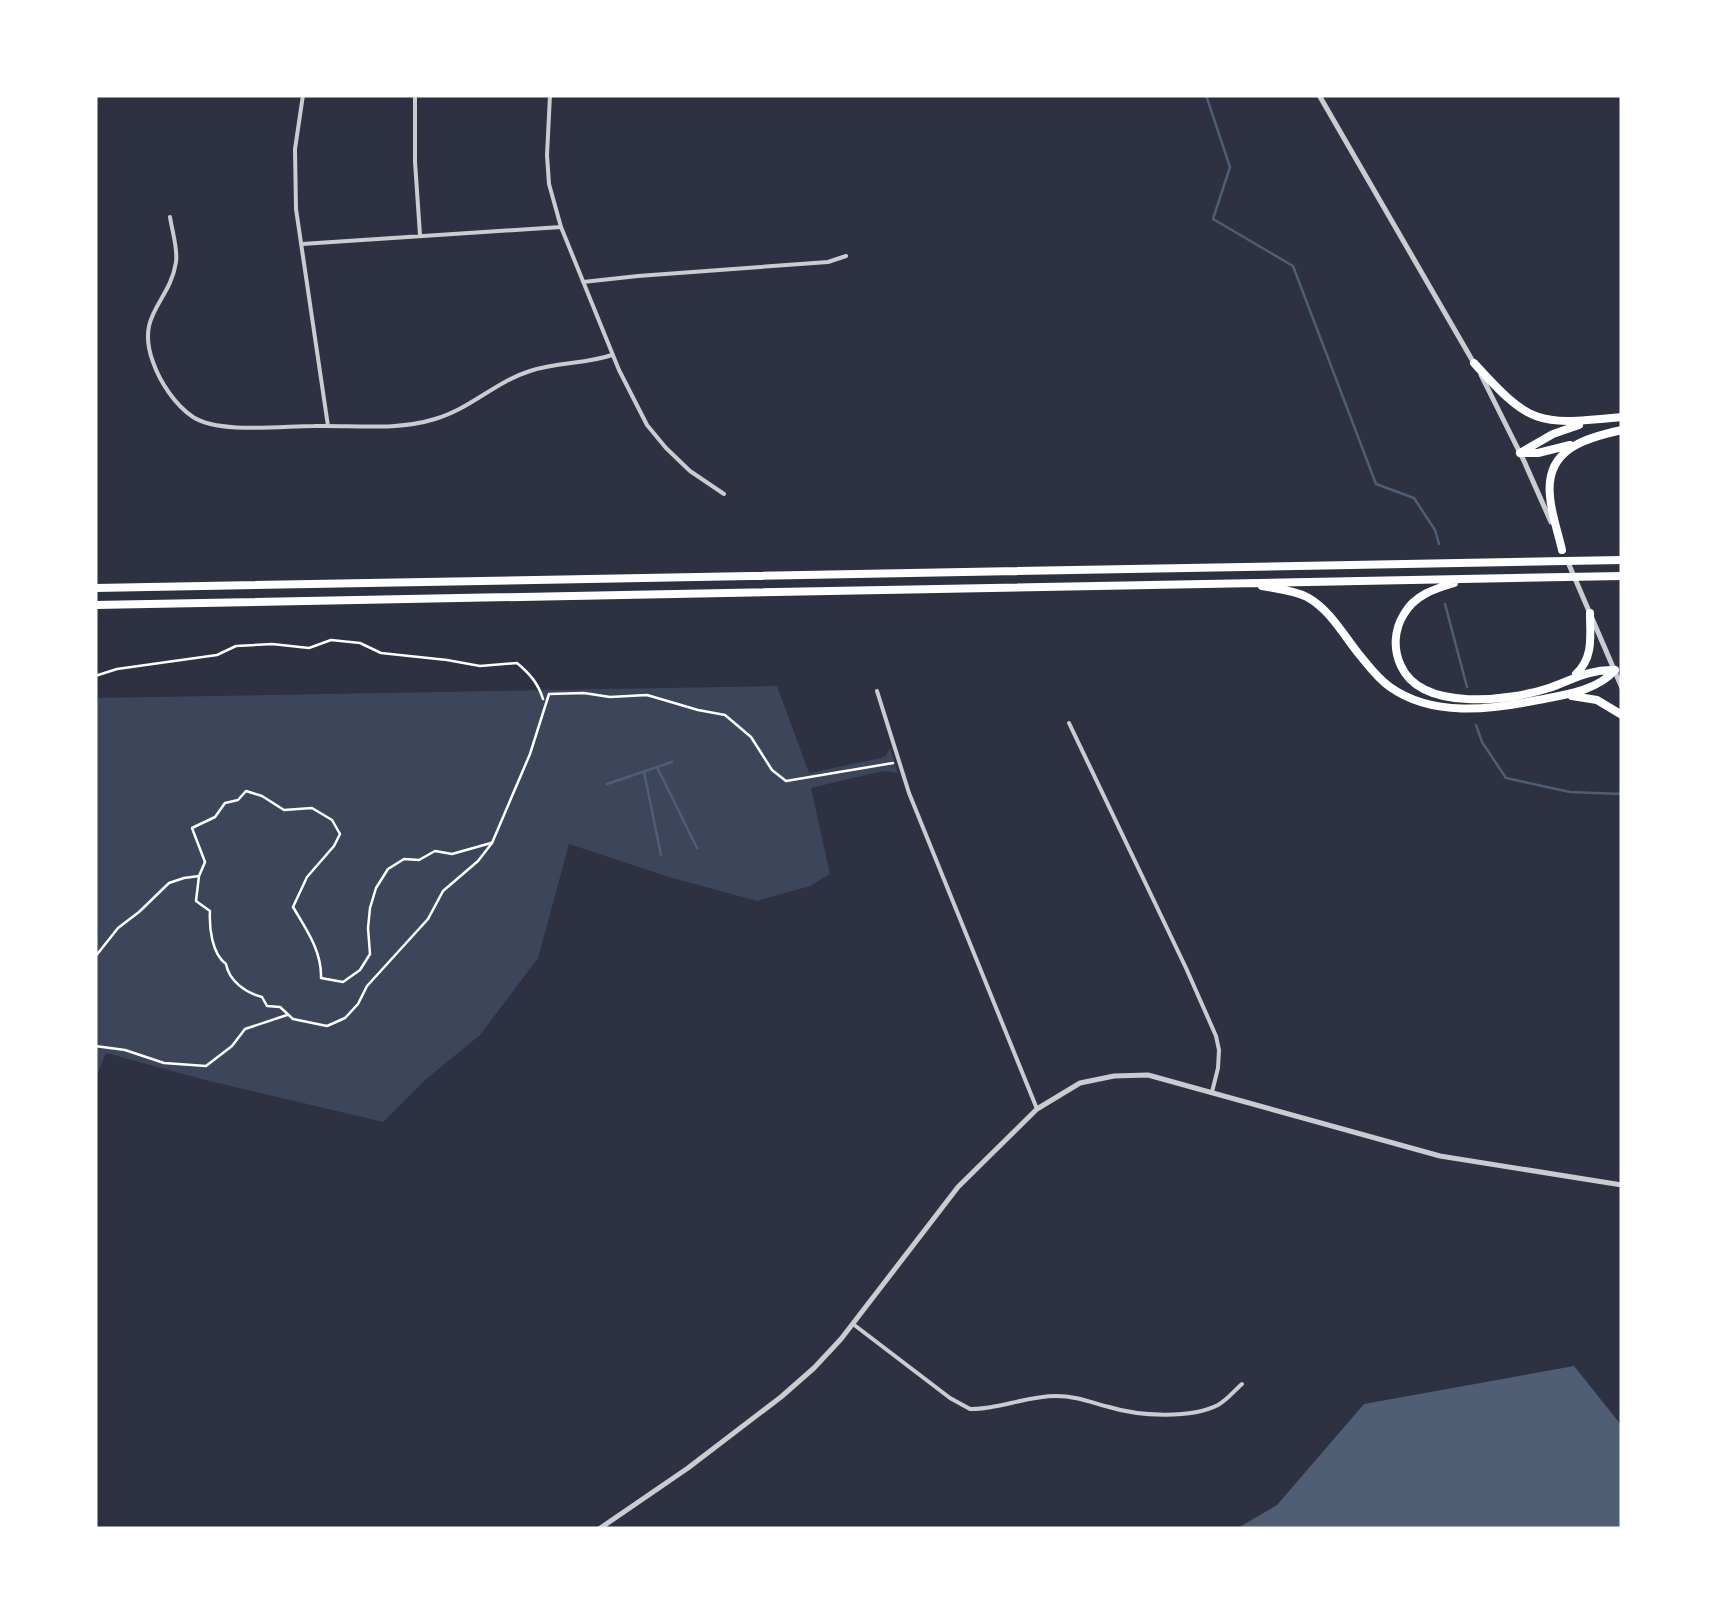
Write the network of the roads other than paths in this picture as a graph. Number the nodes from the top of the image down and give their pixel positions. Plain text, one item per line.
1 (303, 95) edge
2 (415, 95) edge
3 (550, 95) edge
4 (1319, 95) edge
5 (170, 217) dead end
6 (562, 226) junction
7 (420, 236) junction
8 (300, 244) junction
9 (846, 256) dead end
10 (582, 282) junction
11 (612, 355) junction
12 (1474, 363) junction
13 (1622, 417) edge
14 (1593, 421) junction
15 (328, 426) junction
16 (1622, 430) edge
17 (1578, 443) junction
18 (1520, 452) junction
19 (724, 494) dead end
20 (1562, 550) junction
21 (1622, 560) edge
22 (1622, 576) edge
23 (1466, 580) junction
24 (1248, 583) junction
25 (95, 588) edge
26 (95, 604) edge
27 (1590, 613) junction
28 (1614, 670) junction
29 (1571, 678) junction
30 (1622, 688) edge
31 (877, 691) dead end
32 (1557, 696) junction
33 (1622, 715) edge
34 (1069, 723) dead end
35 (1212, 1092) junction
36 (1037, 1109) junction
37 (1622, 1185) edge
38 (853, 1324) junction
39 (1242, 1384) dead end
40 (599, 1529) edge

1 - 8 street
2 - 7 street
3 - 6 street
4 - 12 street
5 - 15 street
6 - 7 street
6 - 10 street
7 - 8 street
8 - 15 street
9 - 10 street
10 - 11 street
11 - 15 street
11 - 19 street
12 - 14 highway
12 - 18 street
13 - 14 highway
14 - 18 highway
16 - 17 highway
17 - 18 highway
17 - 20 highway
18 - 20 street
20 - 27 street
21 - 25 highway
22 - 23 highway
23 - 24 highway
23 - 29 highway
24 - 26 highway
24 - 32 highway
27 - 28 street
27 - 29 highway
28 - 29 highway
28 - 30 street
28 - 32 highway
31 - 36 street
32 - 33 highway
34 - 35 street
35 - 36 street
35 - 37 street
36 - 38 street
38 - 39 street
38 - 40 street

